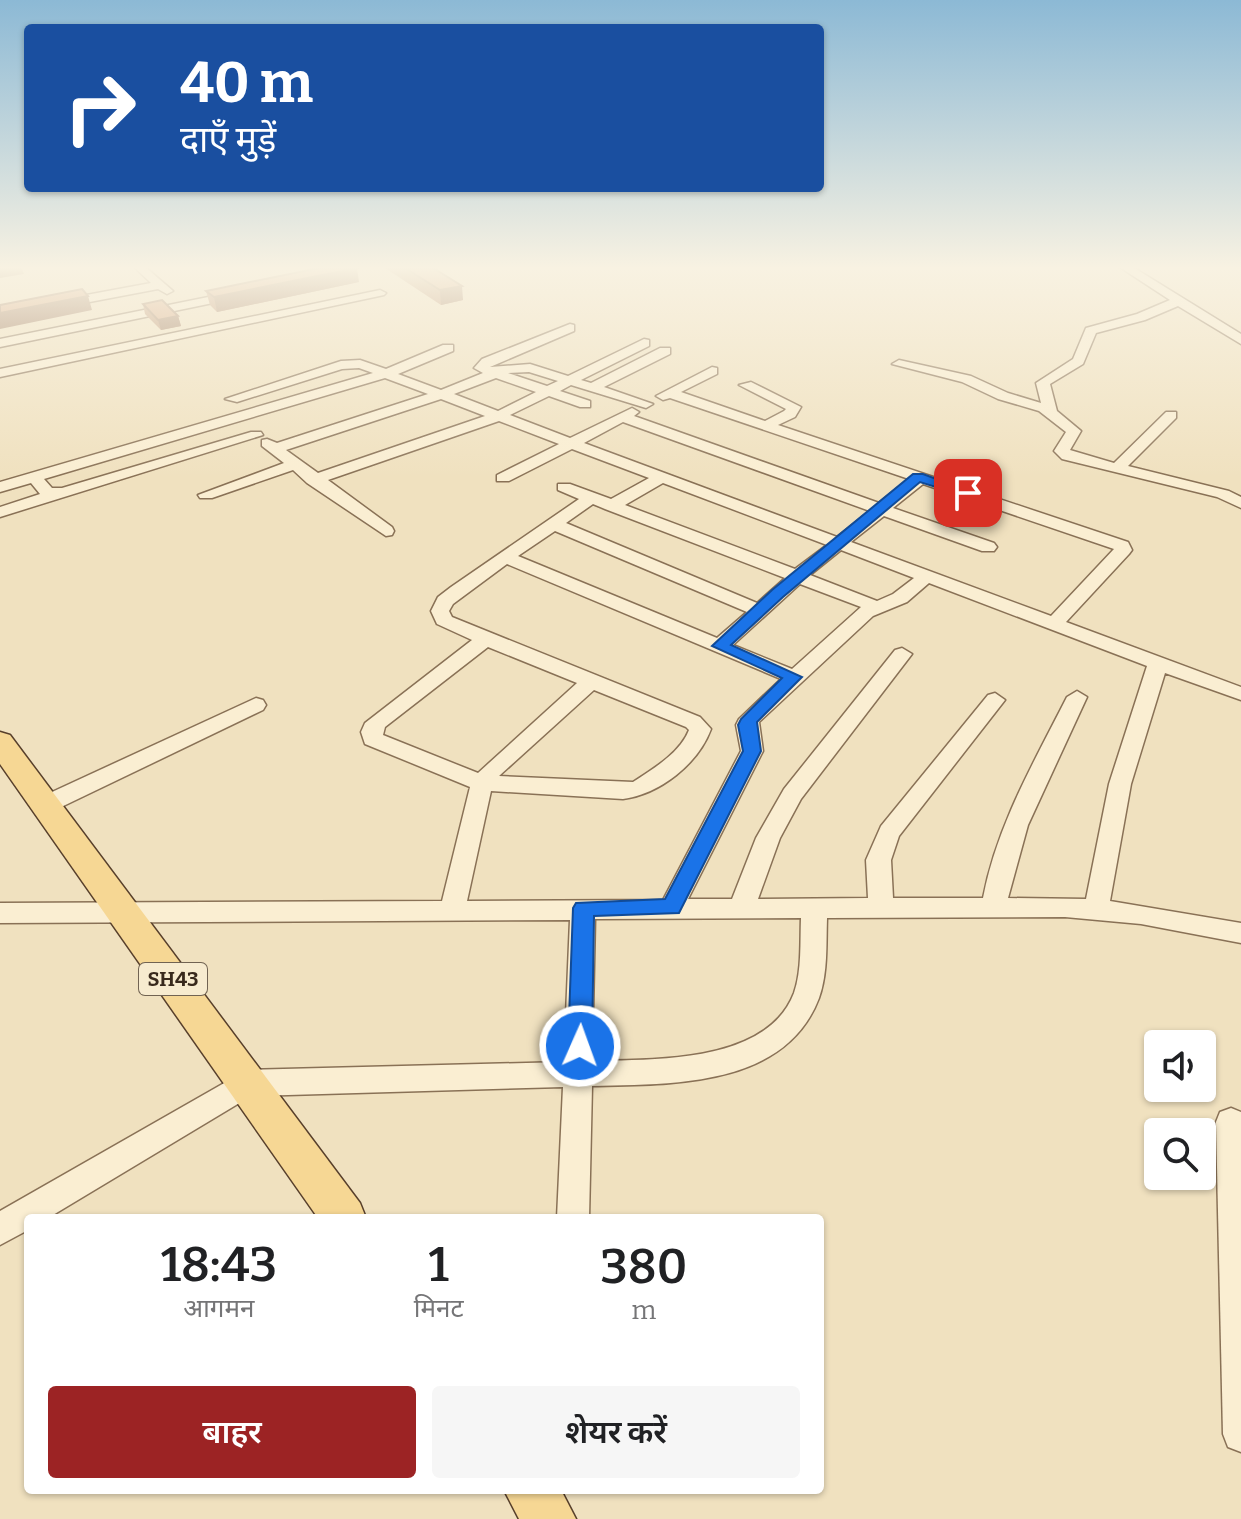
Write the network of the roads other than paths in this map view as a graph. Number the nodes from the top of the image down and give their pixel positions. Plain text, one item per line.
1 (30, 337) edge
2 (170, 337) edge
3 (549, 337) edge
4 (1090, 337) edge
5 (625, 338) dead end
6 (0, 343) edge
7 (644, 343) dead end
8 (448, 348) dead end
9 (665, 351) dead end
10 (640, 364) junction
11 (899, 364) dead end
12 (712, 371) dead end
13 (0, 373) edge
14 (494, 373) junction
15 (385, 374) junction
16 (547, 374) junction
17 (568, 381) junction
18 (689, 382) junction
19 (746, 385) dead end
20 (591, 388) junction
21 (548, 391) junction
22 (669, 393) junction
23 (440, 395) junction
24 (232, 399) dead end
25 (585, 404) dead end
26 (646, 404) junction
27 (1050, 411) junction
28 (1171, 415) dead end
29 (496, 417) junction
30 (622, 417) junction
31 (234, 418) junction
32 (765, 426) junction
33 (256, 435) junction
34 (570, 445) junction
35 (275, 449) junction
36 (295, 464) junction
37 (1117, 469) junction
38 (34, 477) junction
39 (918, 477) junction
40 (503, 478) dead end
41 (660, 478) junction
42 (313, 480) junction
43 (0, 487) edge
44 (564, 487) dead end
45 (55, 494) junction
46 (206, 495) dead end
47 (591, 498) junction
48 (1240, 502) edge
49 (611, 506) junction
50 (882, 509) junction
51 (0, 512) edge
52 (553, 524) junction
53 (386, 531) dead end
54 (838, 543) junction
55 (988, 547) dead end
56 (505, 557) junction
57 (928, 575) junction
58 (797, 577) junction
59 (877, 607) junction
60 (758, 610) junction
61 (1054, 624) junction
62 (486, 639) junction
63 (720, 646) junction
64 (902, 654) dead end
65 (1158, 664) junction
66 (793, 677) junction
67 (591, 681) junction
68 (1241, 694) edge
69 (1077, 697) dead end
70 (995, 700) dead end
71 (256, 705) dead end
72 (0, 742) edge
73 (482, 783) junction
74 (47, 804) junction
75 (672, 907) junction
76 (742, 907) junction
77 (815, 907) junction
78 (882, 907) junction
79 (994, 907) junction
80 (583, 908) junction
81 (1097, 908) junction
82 (452, 910) junction
83 (0, 913) edge
84 (126, 913) junction
85 (1241, 933) edge
86 (580, 1074) junction
87 (247, 1083) junction
88 (1231, 1122) dead end
89 (25, 1214) edge
90 (341, 1214) edge
91 (573, 1214) edge
92 (24, 1215) edge
93 (0, 1229) edge
94 (1241, 1434) edge
95 (533, 1494) edge
96 (561, 1494) edge
97 (550, 1519) edge
98 (560, 1519) edge

1 - 6 street
2 - 13 street
3 - 14 street
4 - 27 street
5 - 16 street
7 - 17 street
8 - 15 street
9 - 10 street
10 - 18 street
10 - 20 street
11 - 27 street
12 - 18 street
14 - 16 street
14 - 21 street
14 - 23 street
15 - 23 street
15 - 24 street
15 - 31 street
16 - 17 street
17 - 20 street
17 - 21 street
18 - 22 street
19 - 32 street
20 - 26 street
21 - 25 street
21 - 29 street
22 - 26 street
22 - 32 street
23 - 29 street
23 - 35 street
26 - 30 street
27 - 37 street
28 - 37 street
29 - 34 street
29 - 42 street
30 - 34 street
30 - 50 street
31 - 33 street
31 - 38 street
32 - 39 street
33 - 35 street
33 - 45 street
34 - 40 street
34 - 41 street
35 - 36 street
36 - 42 street
36 - 46 street
37 - 48 street
38 - 43 street
38 - 45 street
39 - 50 street
39 - 61 street
41 - 49 street
41 - 54 street
42 - 53 street
44 - 47 street
45 - 51 street
47 - 49 street
47 - 52 street
49 - 58 street
50 - 54 street
50 - 55 street
52 - 56 street
52 - 60 street
54 - 57 street
54 - 58 street
56 - 62 street
56 - 63 street
57 - 59 street
57 - 61 street
58 - 59 street
58 - 60 street
59 - 66 street
60 - 63 street
61 - 65 street
62 - 67 street
62 - 73 street
63 - 66 street
64 - 76 street
65 - 68 street
65 - 81 street
66 - 75 street
67 - 73 street
67 - 73 street
69 - 79 street
70 - 78 street
71 - 74 street
72 - 74 main road, SH43
73 - 82 street
74 - 84 main road, SH43
75 - 76 street
75 - 80 street
76 - 77 street
77 - 78 street
77 - 86 street
78 - 79 street
79 - 81 street
80 - 82 street
80 - 86 street
81 - 85 street
82 - 84 street
83 - 84 street
84 - 87 main road, SH43
86 - 87 street
86 - 91 street
87 - 89 street
87 - 90 main road, SH43
88 - 94 street
92 - 93 street
95 - 97 main road
96 - 98 street

